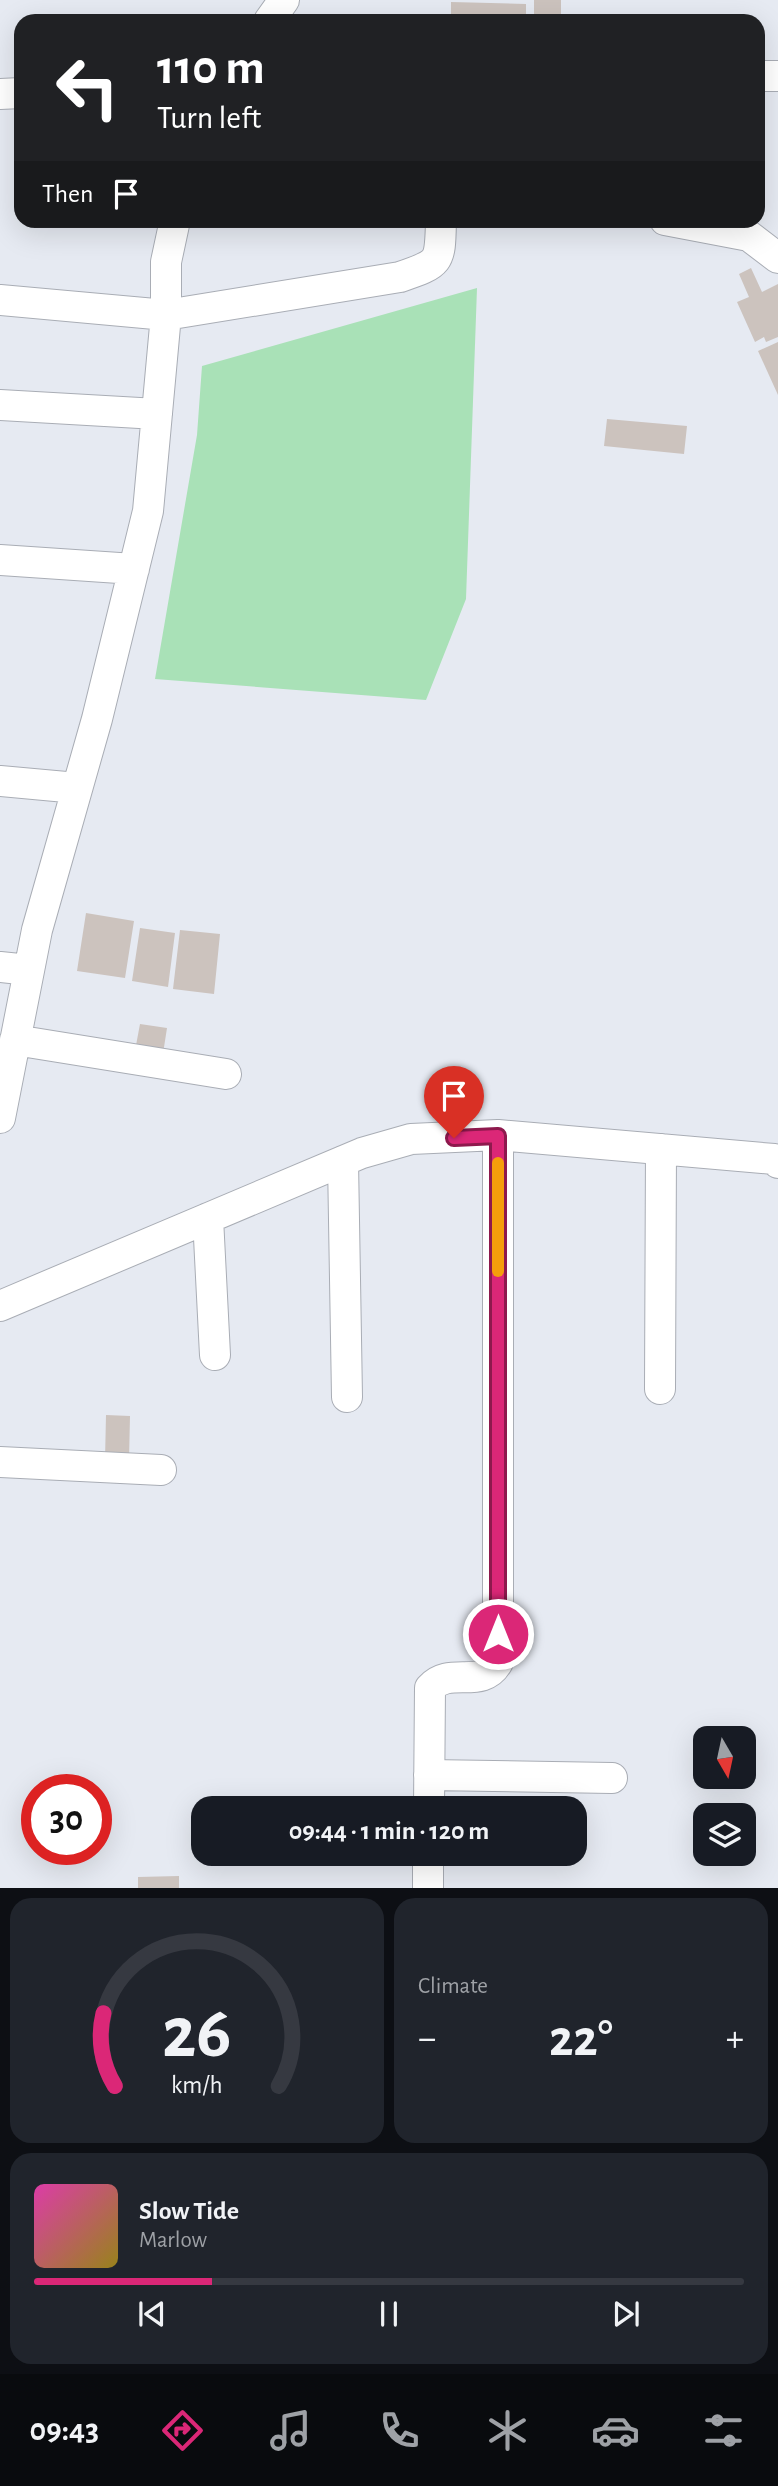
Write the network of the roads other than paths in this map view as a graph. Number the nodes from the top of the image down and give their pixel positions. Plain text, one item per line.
1 (173, 228) edge
2 (441, 228) edge
3 (708, 228) edge
4 (778, 258) edge
5 (0, 300) edge
6 (166, 315) junction
7 (0, 405) edge
8 (157, 414) junction
9 (0, 560) edge
10 (134, 569) junction
11 (0, 781) edge
12 (77, 788) junction
13 (15, 968) edge
14 (16, 1040) junction
15 (226, 1074) dead end
16 (1, 1105) edge
17 (498, 1136) junction
18 (661, 1149) junction
19 (343, 1161) junction
20 (778, 1163) edge
21 (208, 1218) junction
22 (0, 1306) edge
23 (215, 1356) dead end
24 (660, 1389) dead end
25 (347, 1397) dead end
26 (0, 1462) edge
27 (161, 1470) dead end
28 (429, 1775) junction
29 (612, 1778) dead end
30 (429, 1796) edge
31 (428, 1866) edge
32 (428, 1888) edge

1 - 6 street
2 - 6 street
3 - 4 street
5 - 6 street
6 - 8 street
7 - 8 street
8 - 10 street
9 - 10 street
10 - 12 street
11 - 12 street
12 - 13 street
13 - 14 street
14 - 15 street
14 - 16 street
17 - 18 street
17 - 19 street
17 - 28 street
18 - 20 street
18 - 24 street
19 - 21 street
19 - 25 street
21 - 22 street
21 - 23 street
26 - 27 street
28 - 29 street
28 - 30 street
31 - 32 street

